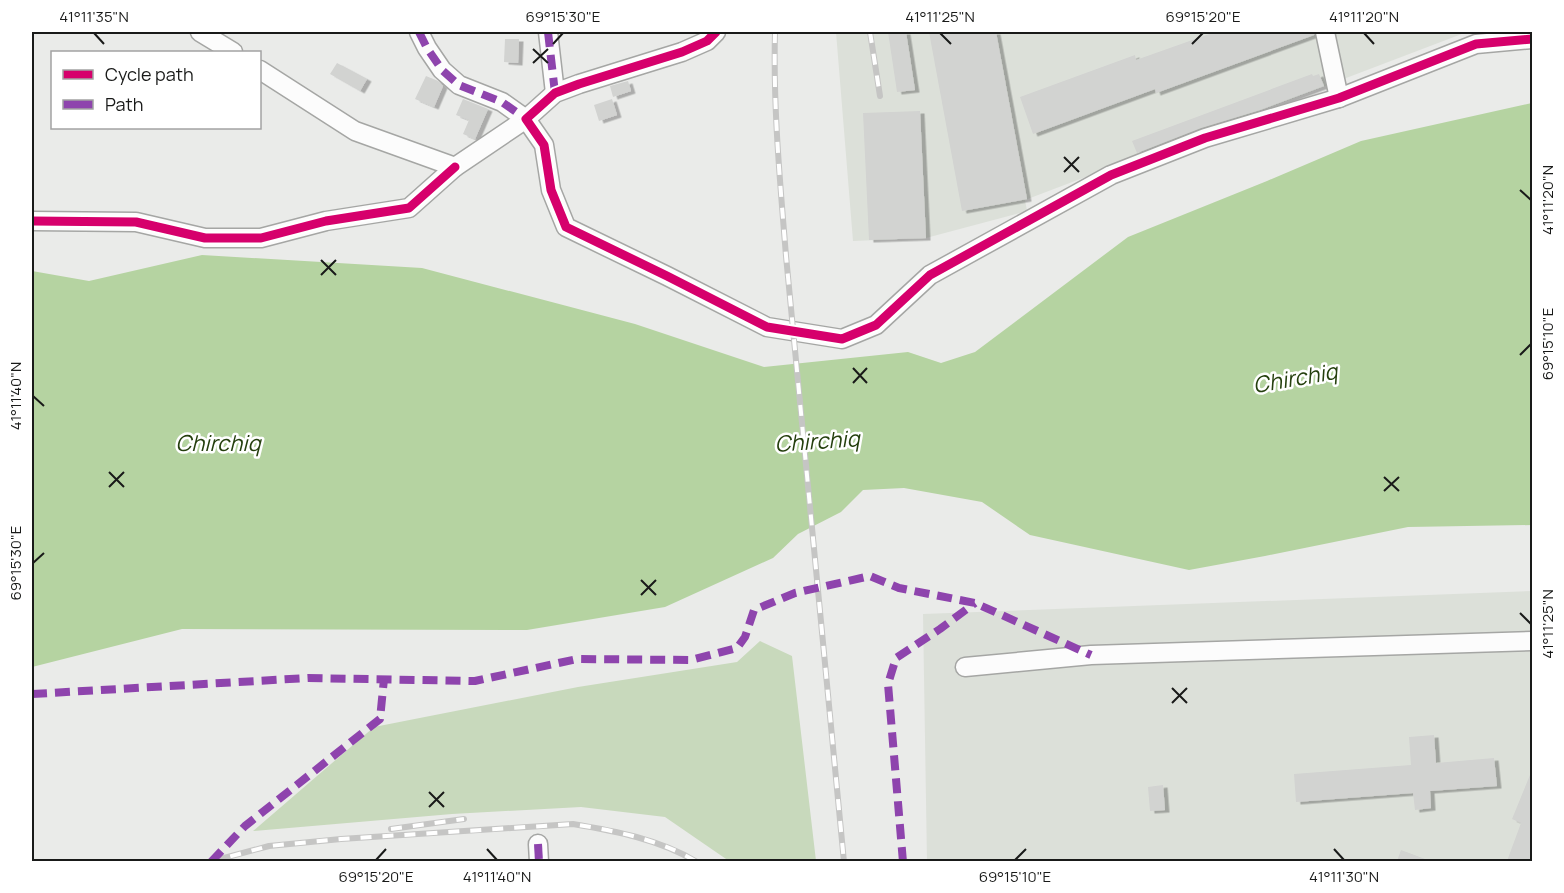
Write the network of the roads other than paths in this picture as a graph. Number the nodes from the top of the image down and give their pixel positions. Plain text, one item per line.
1 (200, 32) edge
2 (419, 32) edge
3 (548, 32) edge
4 (716, 32) edge
5 (1325, 32) edge
6 (1533, 39) edge
7 (231, 51) edge
8 (261, 71) edge
9 (555, 93) junction
10 (1339, 98) junction
11 (526, 119) junction
12 (455, 167) junction
13 (32, 221) edge
14 (1533, 641) edge
15 (965, 667) dead end

1 - 7 street
2 - 11 street
3 - 9 street
4 - 9 street
5 - 10 street
6 - 10 street
8 - 12 street
9 - 11 street
10 - 11 street
11 - 12 street
12 - 13 street
14 - 15 street

